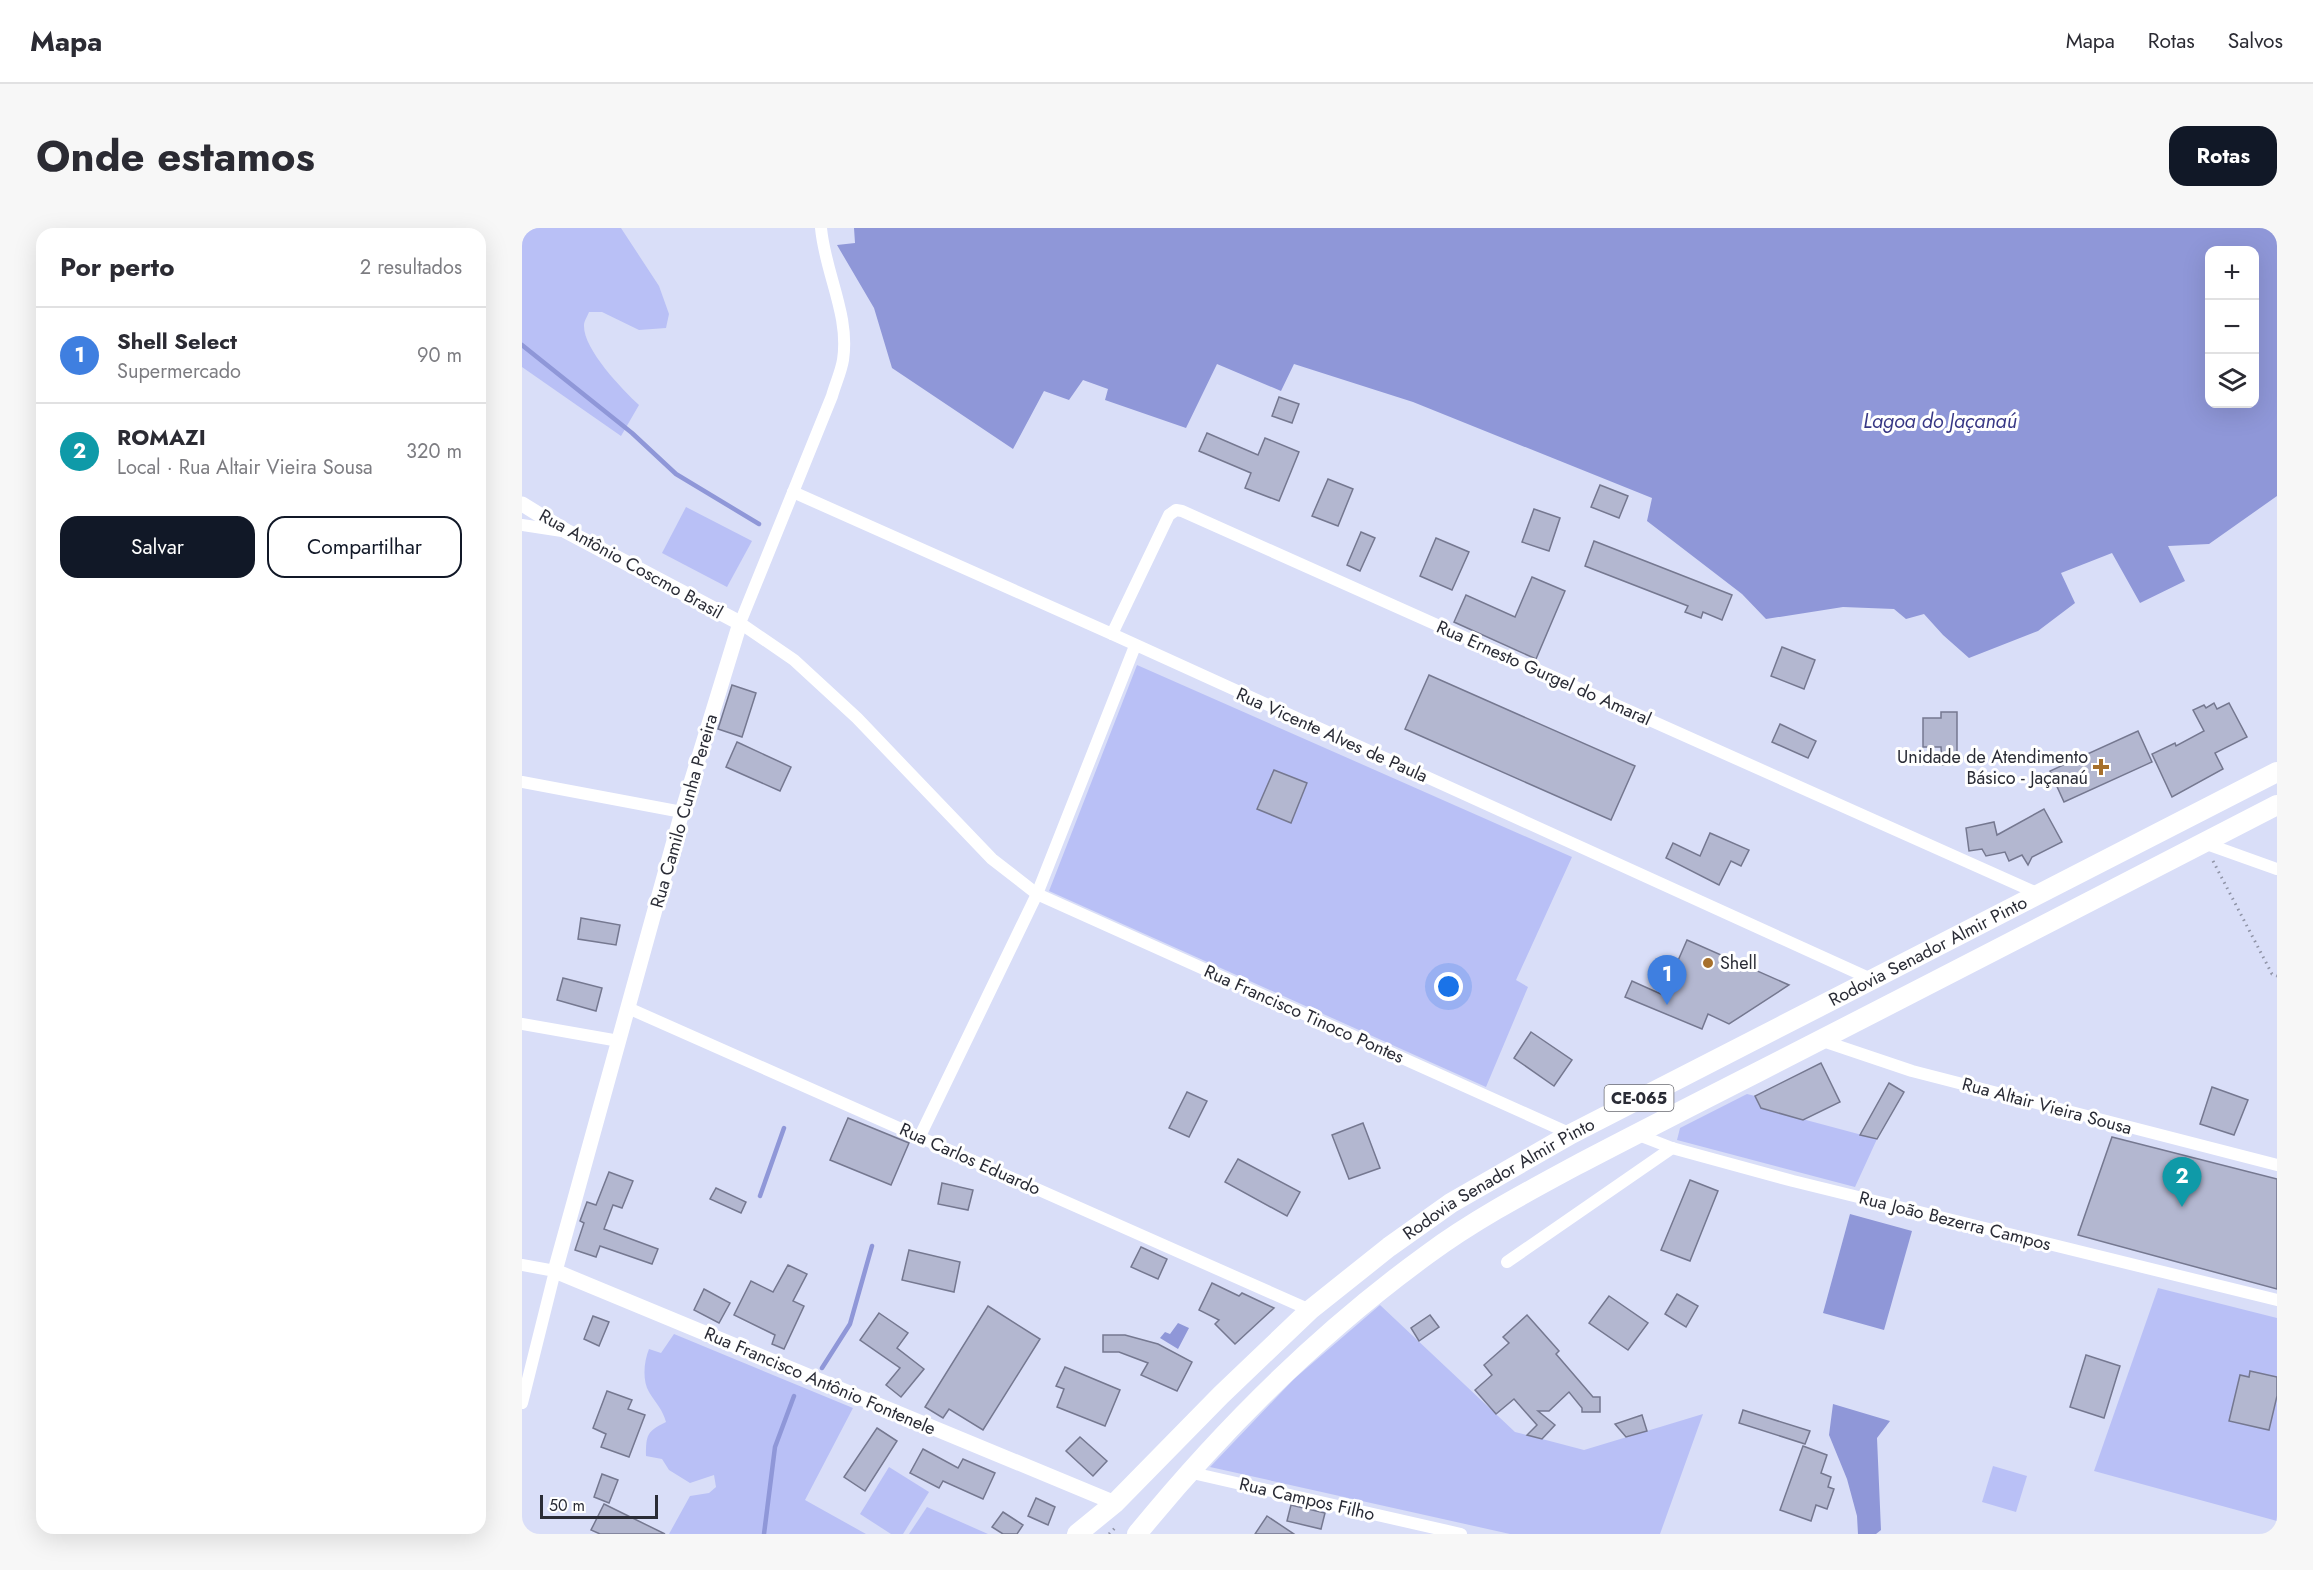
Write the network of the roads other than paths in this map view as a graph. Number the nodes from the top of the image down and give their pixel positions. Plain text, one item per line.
1 (821, 228) edge
2 (793, 492) junction
3 (522, 504) edge
4 (522, 525) edge
5 (566, 531) junction
6 (740, 623) junction
7 (1112, 634) junction
8 (1135, 646) junction
9 (2277, 772) edge
10 (522, 782) edge
11 (2277, 805) edge
12 (682, 813) junction
13 (2204, 843) junction
14 (2277, 869) edge
15 (1037, 894) junction
16 (2039, 894) junction
17 (1871, 979) junction
18 (628, 1008) junction
19 (522, 1024) edge
20 (1820, 1040) junction
21 (619, 1041) junction
22 (1571, 1134) junction
23 (1636, 1134) junction
24 (920, 1136) junction
25 (1672, 1149) junction
26 (2277, 1165) edge
27 (1507, 1262) dead end
28 (522, 1265) edge
29 (555, 1271) junction
30 (2277, 1300) edge
31 (1310, 1310) junction
32 (522, 1403) edge
33 (1188, 1472) junction
34 (1115, 1503) junction
35 (1077, 1534) edge
36 (1137, 1534) edge
37 (1461, 1534) edge

1 - 2 street, Rua Camilo Cunha Pereira
2 - 6 street, Rua Camilo Cunha Pereira
2 - 7 street, Rua Vicente Alves de Paula
3 - 5 street, Rua Antônio Coscmo Brasil
4 - 5 street
5 - 6 street, Rua Antônio Coscmo Brasil
6 - 12 street, Rua Camilo Cunha Pereira
6 - 15 street, Rua Francisco Tinoco Pontes
7 - 8 street, Rua Vicente Alves de Paula
7 - 16 street, Rua Ernesto Gurgel do Amaral
8 - 15 street
8 - 17 street, Rua Vicente Alves de Paula
9 - 16 main road, Rodovia Senador Almir Pinto / CE-065
10 - 12 street
11 - 13 main road, Rodovia Senador Almir Pinto / CE-065
12 - 18 street, Rua Camilo Cunha Pereira
13 - 14 street
13 - 20 main road, Rodovia Senador Almir Pinto / CE-065
15 - 22 street, Rua Francisco Tinoco Pontes
15 - 24 street
16 - 17 main road, Rodovia Senador Almir Pinto / CE-065
17 - 22 main road, Rodovia Senador Almir Pinto / CE-065
18 - 21 street, Rua Camilo Cunha Pereira
18 - 24 street, Rua Carlos Eduardo
19 - 21 street
20 - 23 main road, Rodovia Senador Almir Pinto / CE-065
20 - 26 street, Rua Altair Vieira Sousa
21 - 29 street, Rua Camilo Cunha Pereira
22 - 31 main road, Rodovia Senador Almir Pinto / CE-065
23 - 25 street, Rua João Bezerra Campos
23 - 33 main road, Rodovia Senador Almir Pinto / CE-065
24 - 31 street, Rua Carlos Eduardo
25 - 27 street
25 - 30 street, Rua João Bezerra Campos
28 - 29 street, Rua Francisco Antônio Fontenele
29 - 32 street, Rua Camilo Cunha Pereira
29 - 34 street, Rua Francisco Antônio Fontenele
31 - 34 main road, Rodovia Senador Almir Pinto / CE-065
33 - 36 main road, Rodovia Senador Almir Pinto / CE-065
33 - 37 street, Rua Campos Filho
34 - 35 main road, Rodovia Senador Almir Pinto / CE-065

